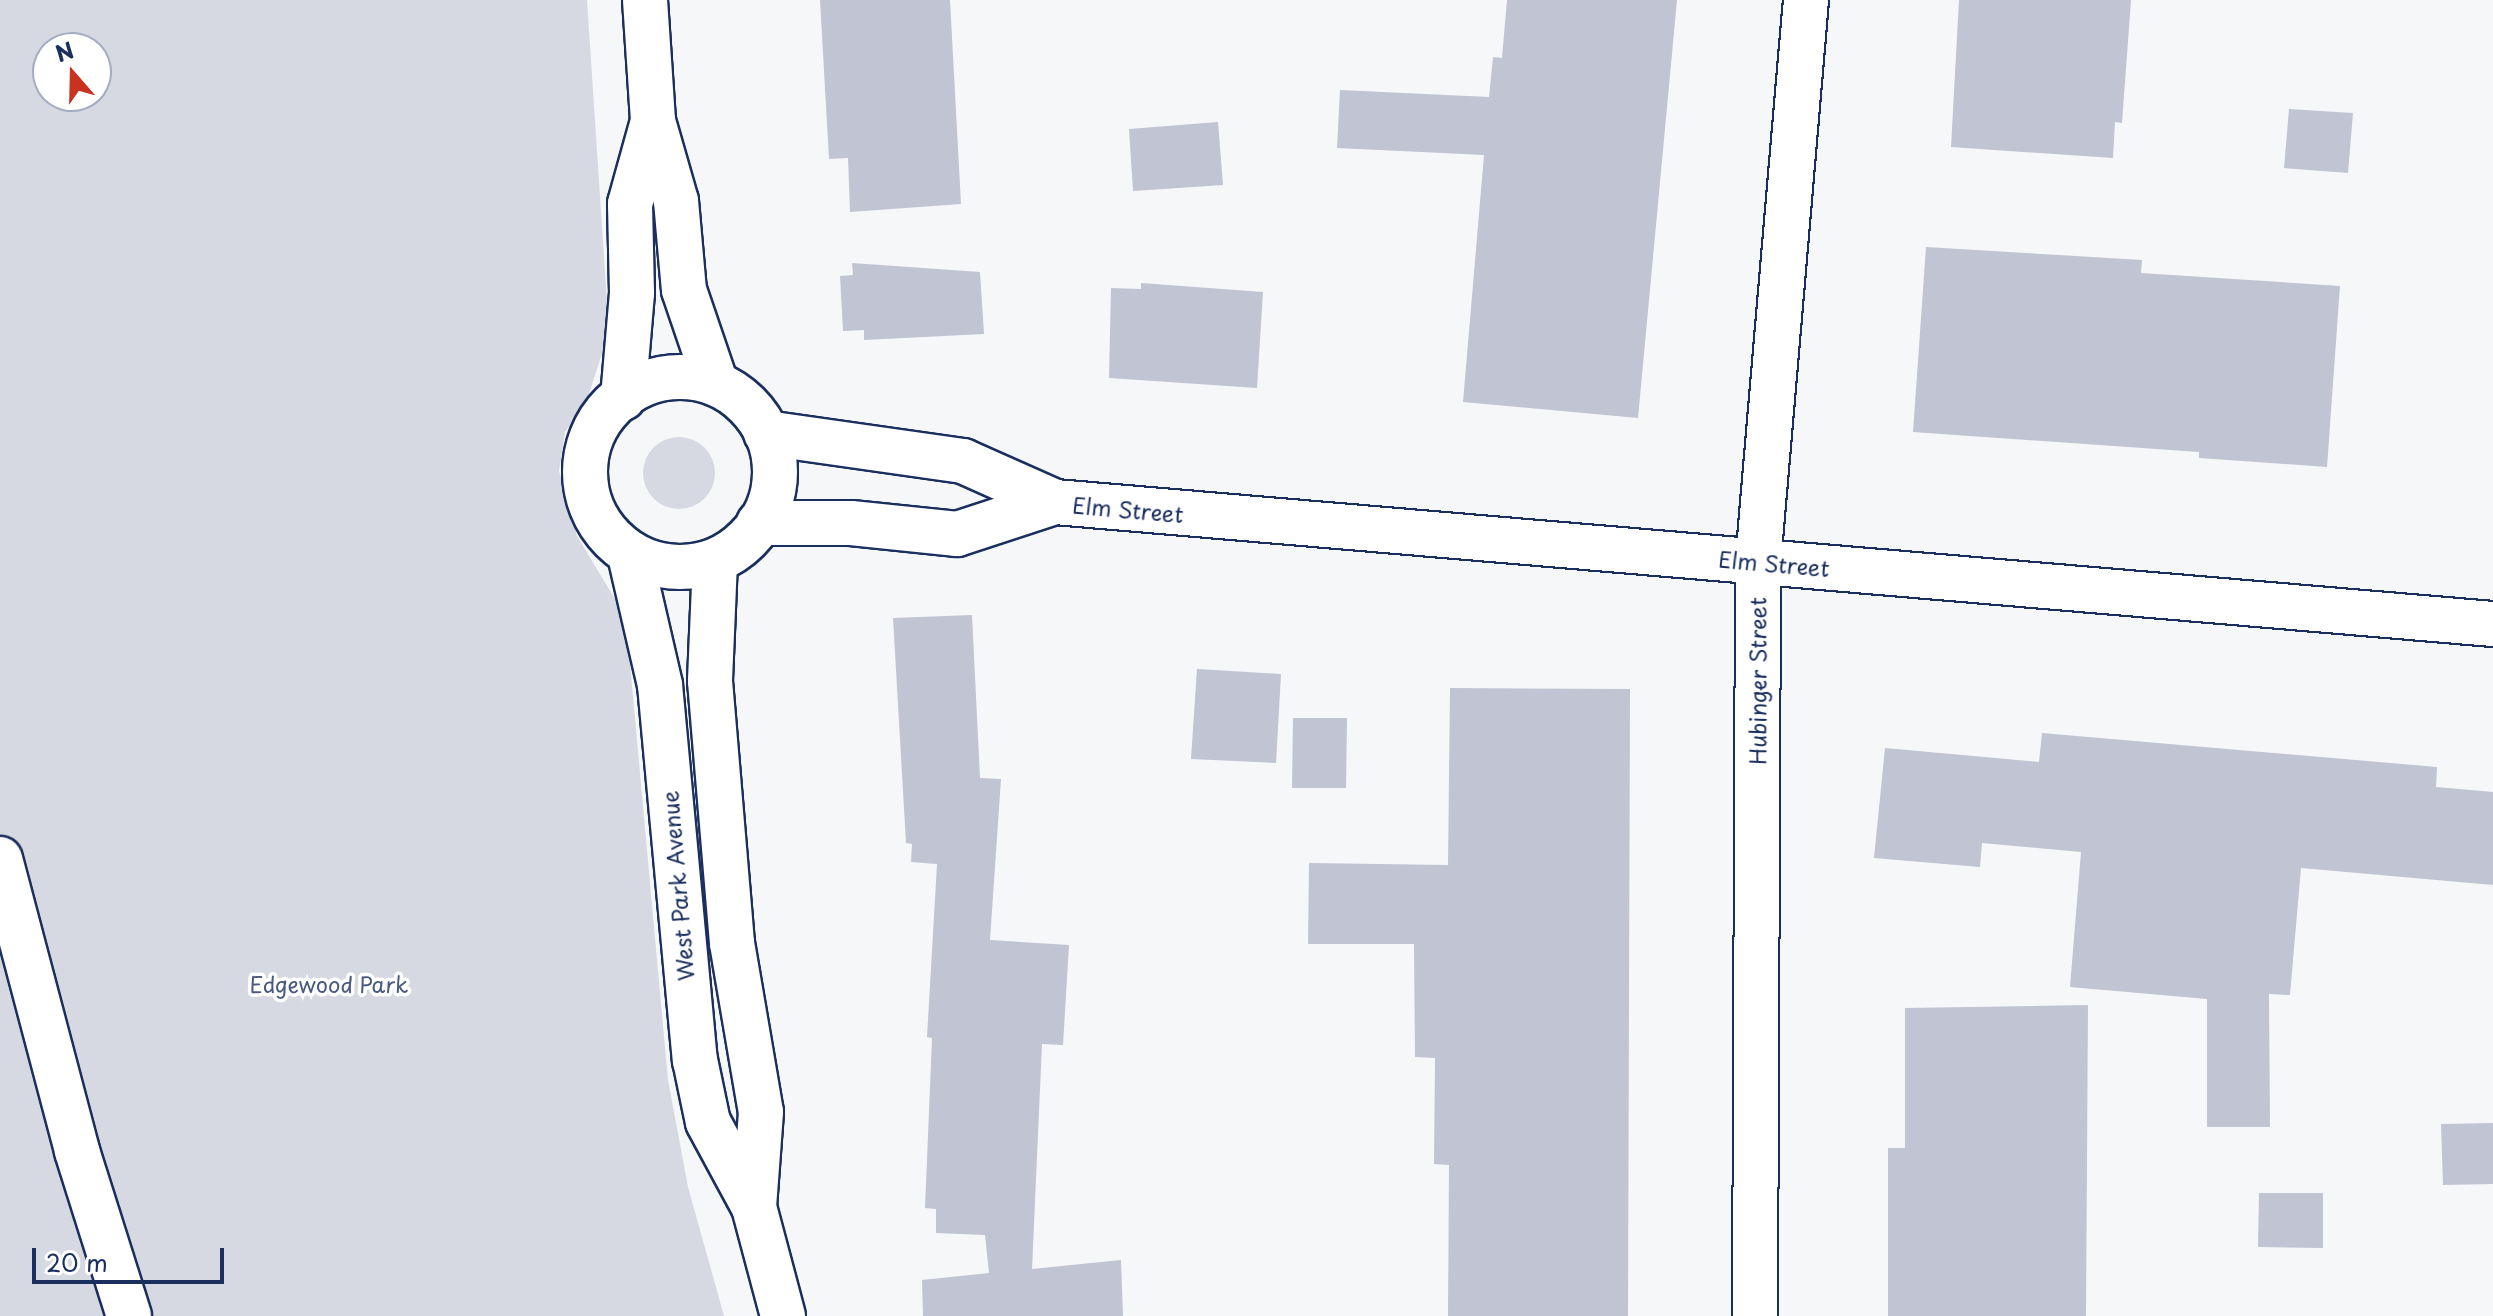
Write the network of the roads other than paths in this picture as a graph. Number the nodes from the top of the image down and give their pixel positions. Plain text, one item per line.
1 (645, 0) edge
2 (1806, 0) edge
3 (653, 121) junction
4 (716, 384) junction
5 (623, 398) junction
6 (766, 433) junction
7 (1055, 502) junction
8 (759, 523) junction
9 (630, 555) junction
10 (715, 561) junction
11 (1758, 562) junction
12 (2493, 624) edge
13 (0, 859) edge
14 (754, 1207) junction
15 (129, 1316) edge
16 (783, 1316) edge
17 (1755, 1316) edge

1 - 3 street
2 - 11 street, Hubinger Street
3 - 4 street
3 - 5 street
4 - 5 street
4 - 6 street
5 - 9 street
6 - 7 street, Elm Street
6 - 8 street
7 - 8 street, Elm Street
7 - 11 street, Elm Street
8 - 10 street
9 - 10 street
9 - 14 street, West Park Avenue
10 - 14 street, West Park Avenue
11 - 12 street, Elm Street
11 - 17 street, Hubinger Street
13 - 15 street
14 - 16 street, West Park Avenue

